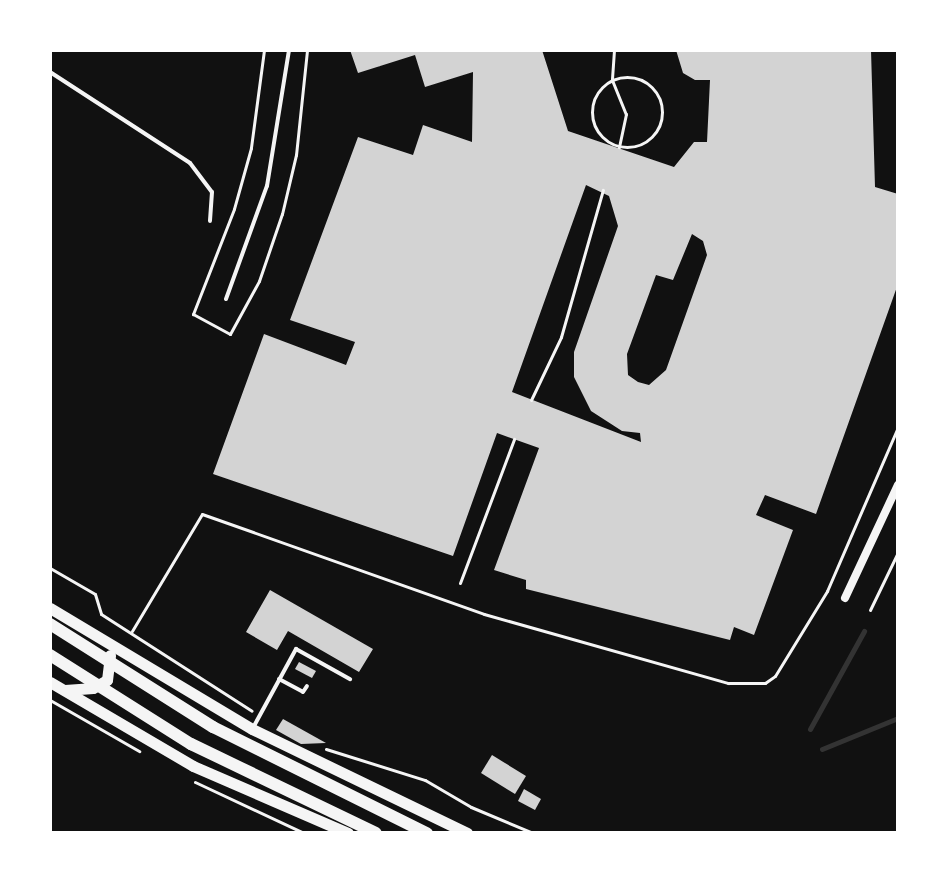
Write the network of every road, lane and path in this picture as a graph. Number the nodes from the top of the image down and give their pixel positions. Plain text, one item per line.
1 (264, 50) edge
2 (289, 50) edge
3 (307, 50) edge
4 (614, 50) edge
5 (50, 72) edge
6 (612, 80) junction
7 (619, 147) junction
8 (603, 190) dead end
9 (210, 221) dead end
10 (226, 299) dead end
11 (531, 400) dead end
12 (898, 427) edge
13 (514, 439) dead end
14 (897, 489) edge
15 (898, 552) edge
16 (50, 568) edge
17 (460, 583) dead end
18 (845, 598) dead end
19 (50, 608) edge
20 (870, 610) dead end
21 (50, 624) edge
22 (132, 631) junction
23 (103, 640) junction
24 (50, 655) edge
25 (279, 679) junction
26 (350, 679) dead end
27 (50, 682) edge
28 (307, 686) dead end
29 (65, 690) junction
30 (259, 716) junction
31 (252, 729) junction
32 (316, 749) dead end
33 (348, 833) edge
34 (376, 833) edge
35 (427, 833) edge
36 (467, 833) edge
37 (533, 833) edge

1 - 3 path
2 - 10 lane
4 - 6 path
5 - 9 lane
6 - 7 path
6 - 7 path
6 - 7 path
8 - 11 path
12 - 22 path
13 - 17 path
14 - 18 street
15 - 20 path
16 - 22 path
19 - 23 main road
21 - 35 highway
22 - 30 path
23 - 29 main road
23 - 31 main road
24 - 34 highway
25 - 26 lane
25 - 28 lane
25 - 30 lane
27 - 29 main road
29 - 33 main road
30 - 31 lane
31 - 36 main road
32 - 37 path

